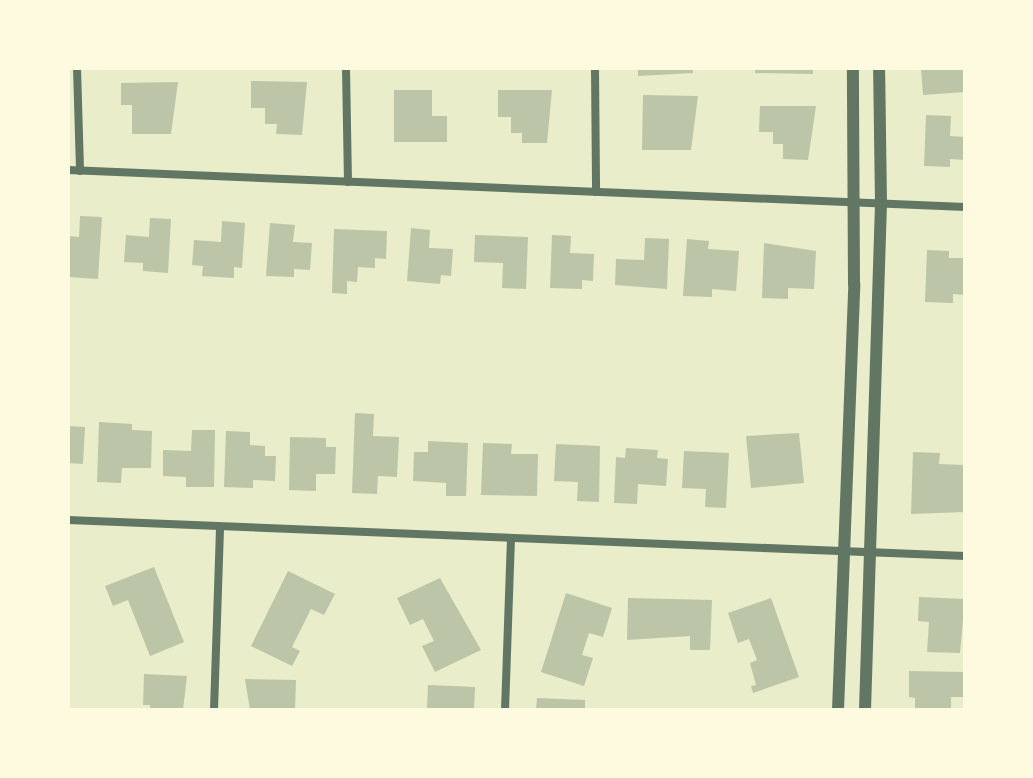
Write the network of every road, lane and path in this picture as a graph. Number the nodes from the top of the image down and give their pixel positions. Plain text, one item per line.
1 (77, 68) edge
2 (346, 68) edge
3 (595, 68) edge
4 (853, 68) edge
5 (879, 68) edge
6 (68, 170) edge
7 (80, 171) junction
8 (348, 182) junction
9 (596, 192) junction
10 (856, 202) junction
11 (881, 204) junction
12 (965, 207) edge
13 (68, 520) edge
14 (220, 527) junction
15 (511, 539) junction
16 (844, 552) junction
17 (870, 553) junction
18 (965, 556) edge
19 (214, 710) edge
20 (505, 710) edge
21 (838, 710) edge
22 (865, 710) edge

1 - 7 street
2 - 8 street
3 - 9 street
4 - 10 street
5 - 11 street
6 - 7 street
7 - 8 street
8 - 9 street
9 - 10 street
10 - 11 street
10 - 16 street
11 - 12 street
11 - 17 street
13 - 14 street
14 - 15 street
14 - 19 street
15 - 16 street
15 - 20 street
16 - 17 street
16 - 21 street
17 - 18 street
17 - 22 street

